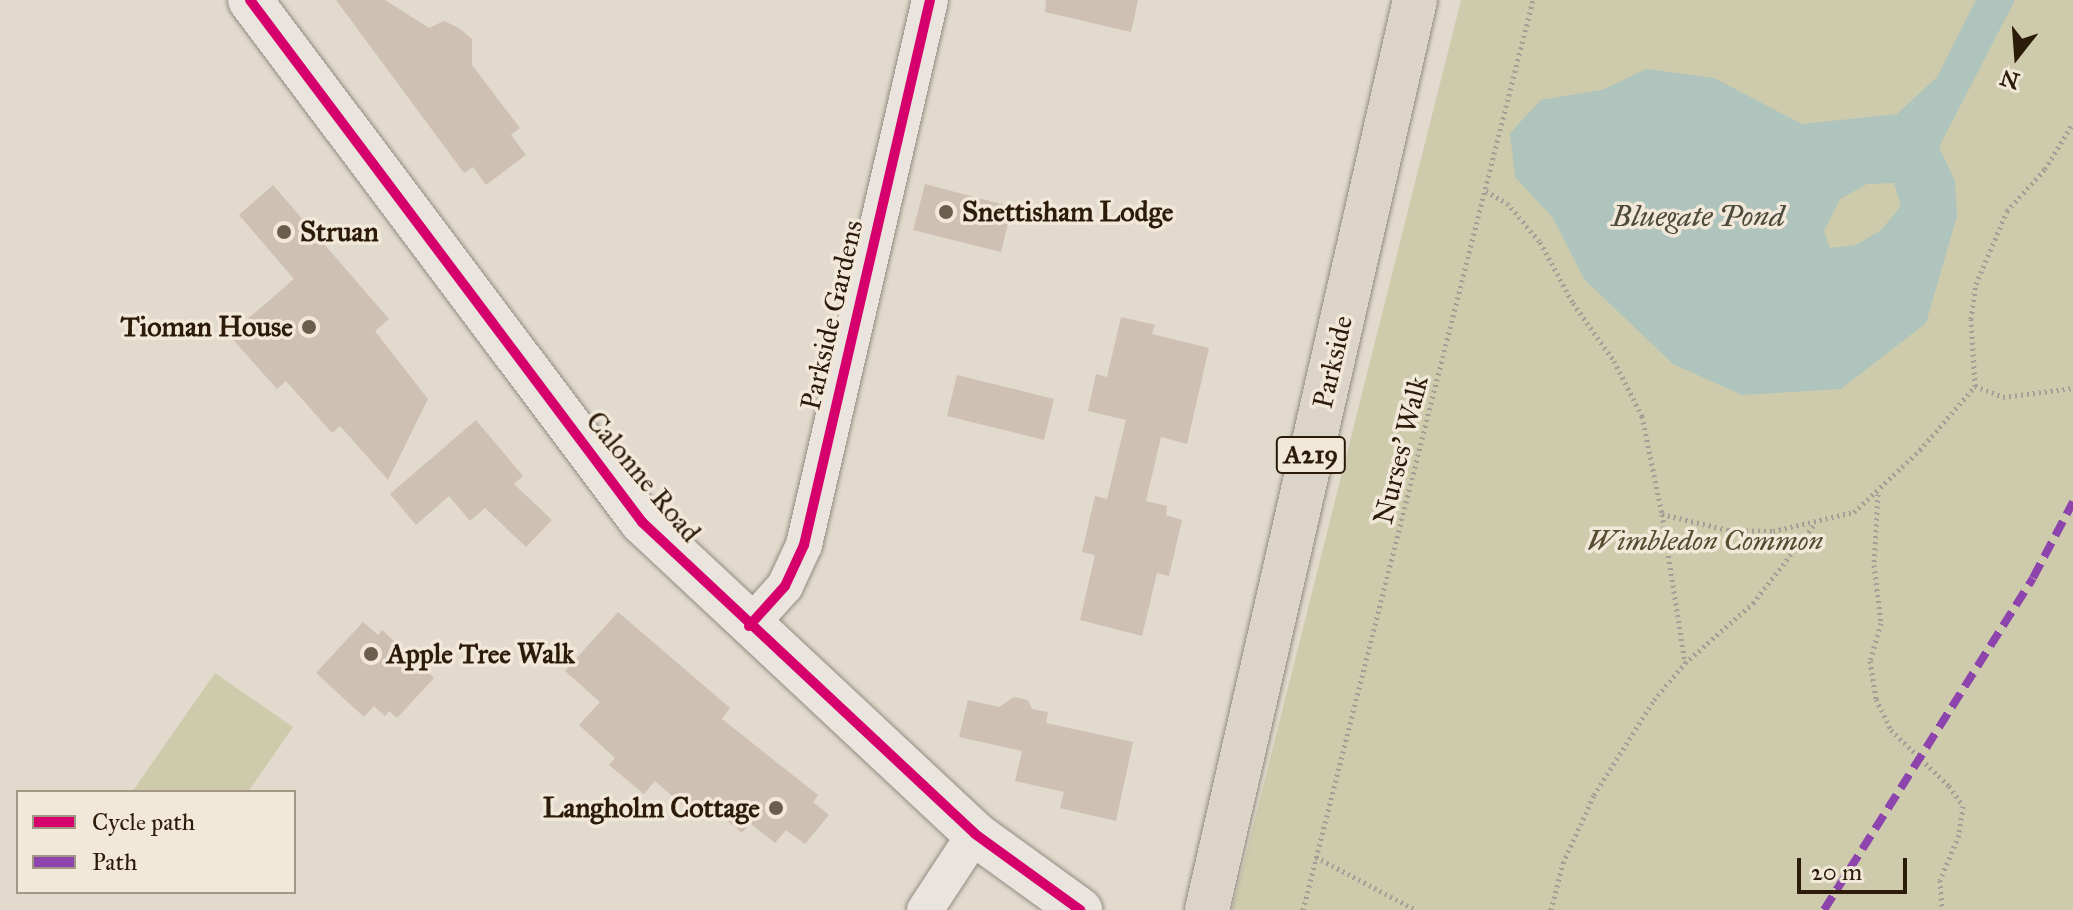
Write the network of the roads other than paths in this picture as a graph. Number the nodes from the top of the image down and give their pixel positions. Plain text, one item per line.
1 (250, 0) edge
2 (930, 0) edge
3 (1415, 0) edge
4 (749, 626) junction
5 (975, 834) junction
6 (925, 910) edge
7 (1080, 910) edge
8 (1207, 910) edge

1 - 4 street, Calonne Road
2 - 4 street, Parkside Gardens
3 - 8 main road, Parkside / A219
4 - 5 street, Calonne Road
5 - 6 street
5 - 7 street, Calonne Road

